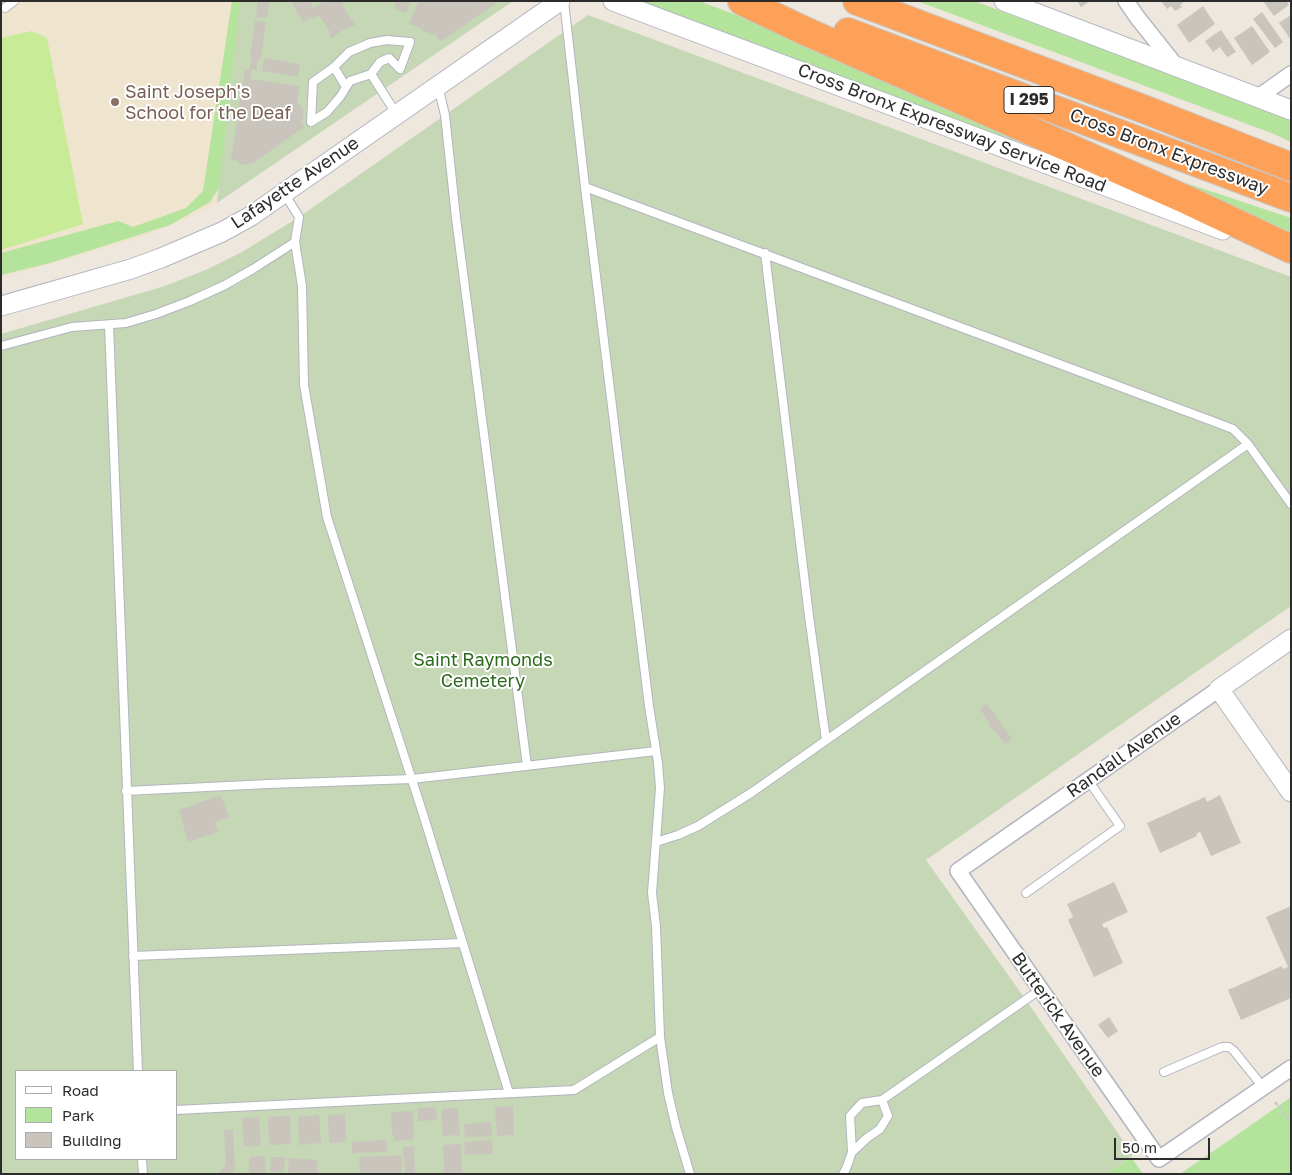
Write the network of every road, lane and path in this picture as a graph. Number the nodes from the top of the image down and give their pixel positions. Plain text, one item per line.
1 (14, 1) edge
2 (560, 1) edge
3 (564, 1) edge
4 (613, 1) edge
5 (742, 1) edge
6 (767, 1) edge
7 (857, 1) edge
8 (1004, 1) edge
9 (1126, 1) edge
10 (5, 8) dead end
11 (1176, 66) junction
12 (334, 67) junction
13 (371, 74) junction
14 (1291, 74) edge
15 (438, 86) junction
16 (346, 87) junction
17 (1258, 98) junction
18 (1146, 110) junction
19 (1291, 110) edge
20 (397, 115) junction
21 (1291, 154) edge
22 (1291, 167) edge
23 (585, 187) junction
24 (284, 194) junction
25 (1291, 198) edge
26 (295, 242) junction
27 (1291, 249) edge
28 (765, 254) junction
29 (1291, 255) edge
30 (1, 306) edge
31 (108, 325) junction
32 (1, 346) edge
33 (1248, 444) junction
34 (1291, 504) edge
35 (1291, 639) edge
36 (1219, 689) junction
37 (826, 740) junction
38 (656, 751) junction
39 (527, 766) junction
40 (412, 778) junction
41 (1088, 780) junction
42 (126, 791) junction
43 (1291, 792) edge
44 (656, 842) junction
45 (958, 871) joint
46 (1026, 893) dead end
47 (463, 943) junction
48 (133, 956) junction
49 (1040, 989) junction
50 (660, 1037) junction
51 (1291, 1068) edge
52 (138, 1070) edge
53 (1164, 1072) dead end
54 (1263, 1087) junction
55 (509, 1093) junction
56 (882, 1100) junction
57 (1275, 1102) dead end
58 (178, 1110) edge
59 (1291, 1122) edge
60 (852, 1152) junction
61 (142, 1160) edge
62 (143, 1174) edge
63 (690, 1174) edge
64 (843, 1174) edge

1 - 10 lane
2 - 15 street, Lafayette Avenue
3 - 23 lane
4 - 29 street, Cross Bronx Expressway Service Road
5 - 27 highway
6 - 25 highway, Cross Bronx Expressway / I 295
7 - 18 highway, Cross Bronx Expressway / I 295
8 - 11 street
9 - 11 street
11 - 17 street
12 - 13 lane
12 - 16 lane
12 - 16 lane
13 - 16 lane
13 - 20 lane
14 - 17 street
15 - 20 street, Lafayette Avenue
15 - 39 lane
17 - 19 street
18 - 21 highway
18 - 22 highway, Cross Bronx Expressway / I 295
20 - 24 street, Lafayette Avenue
23 - 28 lane
23 - 38 lane
24 - 26 lane
24 - 30 street, Lafayette Avenue
26 - 31 lane
26 - 40 lane
28 - 33 lane
28 - 37 lane
31 - 32 lane
31 - 42 lane
33 - 34 lane
33 - 37 lane
35 - 36 street, Randall Avenue
36 - 41 street, Randall Avenue
36 - 43 street
37 - 44 lane
38 - 39 lane
38 - 44 lane
39 - 40 lane
40 - 42 lane
40 - 47 lane
41 - 45 street, Randall Avenue
41 - 46 lane
42 - 48 lane
44 - 50 lane
45 - 49 street, Butterick Avenue
47 - 48 lane
47 - 55 lane
48 - 52 lane
49 - 54 street, Butterick Avenue
49 - 56 lane
50 - 55 lane
50 - 63 lane
51 - 54 street
53 - 54 lane
55 - 58 lane
56 - 60 lane
56 - 60 lane
57 - 59 path
60 - 64 lane
61 - 62 lane

